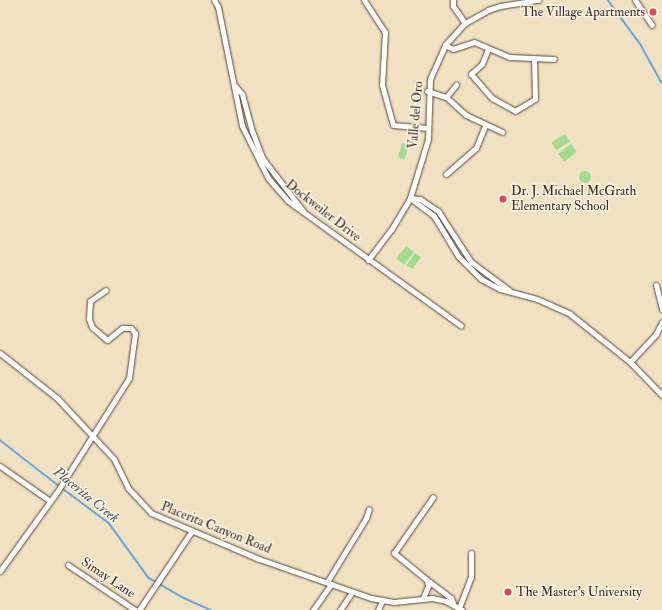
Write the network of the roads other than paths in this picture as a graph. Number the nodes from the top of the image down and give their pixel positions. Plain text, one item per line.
1 (214, 0) edge
2 (364, 0) edge
3 (453, 0) edge
4 (539, 0) edge
5 (634, 0) edge
6 (465, 24) junction
7 (652, 25) dead end
8 (445, 45) junction
9 (488, 49) junction
10 (554, 59) dead end
11 (534, 60) junction
12 (456, 85) dead end
13 (427, 91) junction
14 (446, 97) junction
15 (485, 126) junction
16 (428, 128) junction
17 (502, 132) dead end
18 (446, 174) dead end
19 (410, 198) junction
20 (368, 260) junction
21 (656, 286) dead end
22 (106, 290) dead end
23 (662, 310) edge
24 (662, 322) edge
25 (461, 326) dead end
26 (0, 354) edge
27 (630, 362) junction
28 (662, 395) edge
29 (93, 436) junction
30 (0, 466) edge
31 (433, 497) dead end
32 (50, 501) junction
33 (369, 509) dead end
34 (191, 532) junction
35 (471, 553) dead end
36 (68, 565) dead end
37 (0, 571) edge
38 (427, 580) junction
39 (329, 583) junction
40 (352, 592) junction
41 (424, 598) junction
42 (382, 601) junction
43 (453, 604) junction
44 (461, 609) edge
45 (135, 610) edge
46 (139, 610) edge
47 (313, 610) edge
48 (340, 610) edge
49 (378, 610) edge

1 - 20 street, Dockweiler Drive
2 - 16 street
3 - 6 street
4 - 6 street, Valle del Oro
5 - 7 street
6 - 8 street, Valle del Oro
8 - 9 street
8 - 13 street, Valle del Oro
9 - 11 street
9 - 11 street
10 - 11 street
12 - 14 street
13 - 14 street
13 - 16 street, Valle del Oro
14 - 15 street
15 - 17 street
15 - 18 street
16 - 19 street, Valle del Oro
19 - 20 street, Valle del Oro
19 - 27 street
20 - 25 street, Dockweiler Drive
21 - 23 street
22 - 29 street
24 - 27 street
26 - 29 street, Placerita Canyon Road
27 - 28 street
29 - 32 street
29 - 34 street, Placerita Canyon Road
30 - 32 street
31 - 38 street
32 - 37 street
33 - 39 street
34 - 39 street, Placerita Canyon Road
34 - 46 street
35 - 44 street
36 - 45 street, Simay Lane
38 - 41 street
38 - 43 street
39 - 40 street, Placerita Canyon Road
39 - 47 street
40 - 42 street, Placerita Canyon Road
40 - 48 street
41 - 42 street, Placerita Canyon Road
41 - 43 street, Placerita Canyon Road
42 - 49 street
43 - 44 street, Placerita Canyon Road

